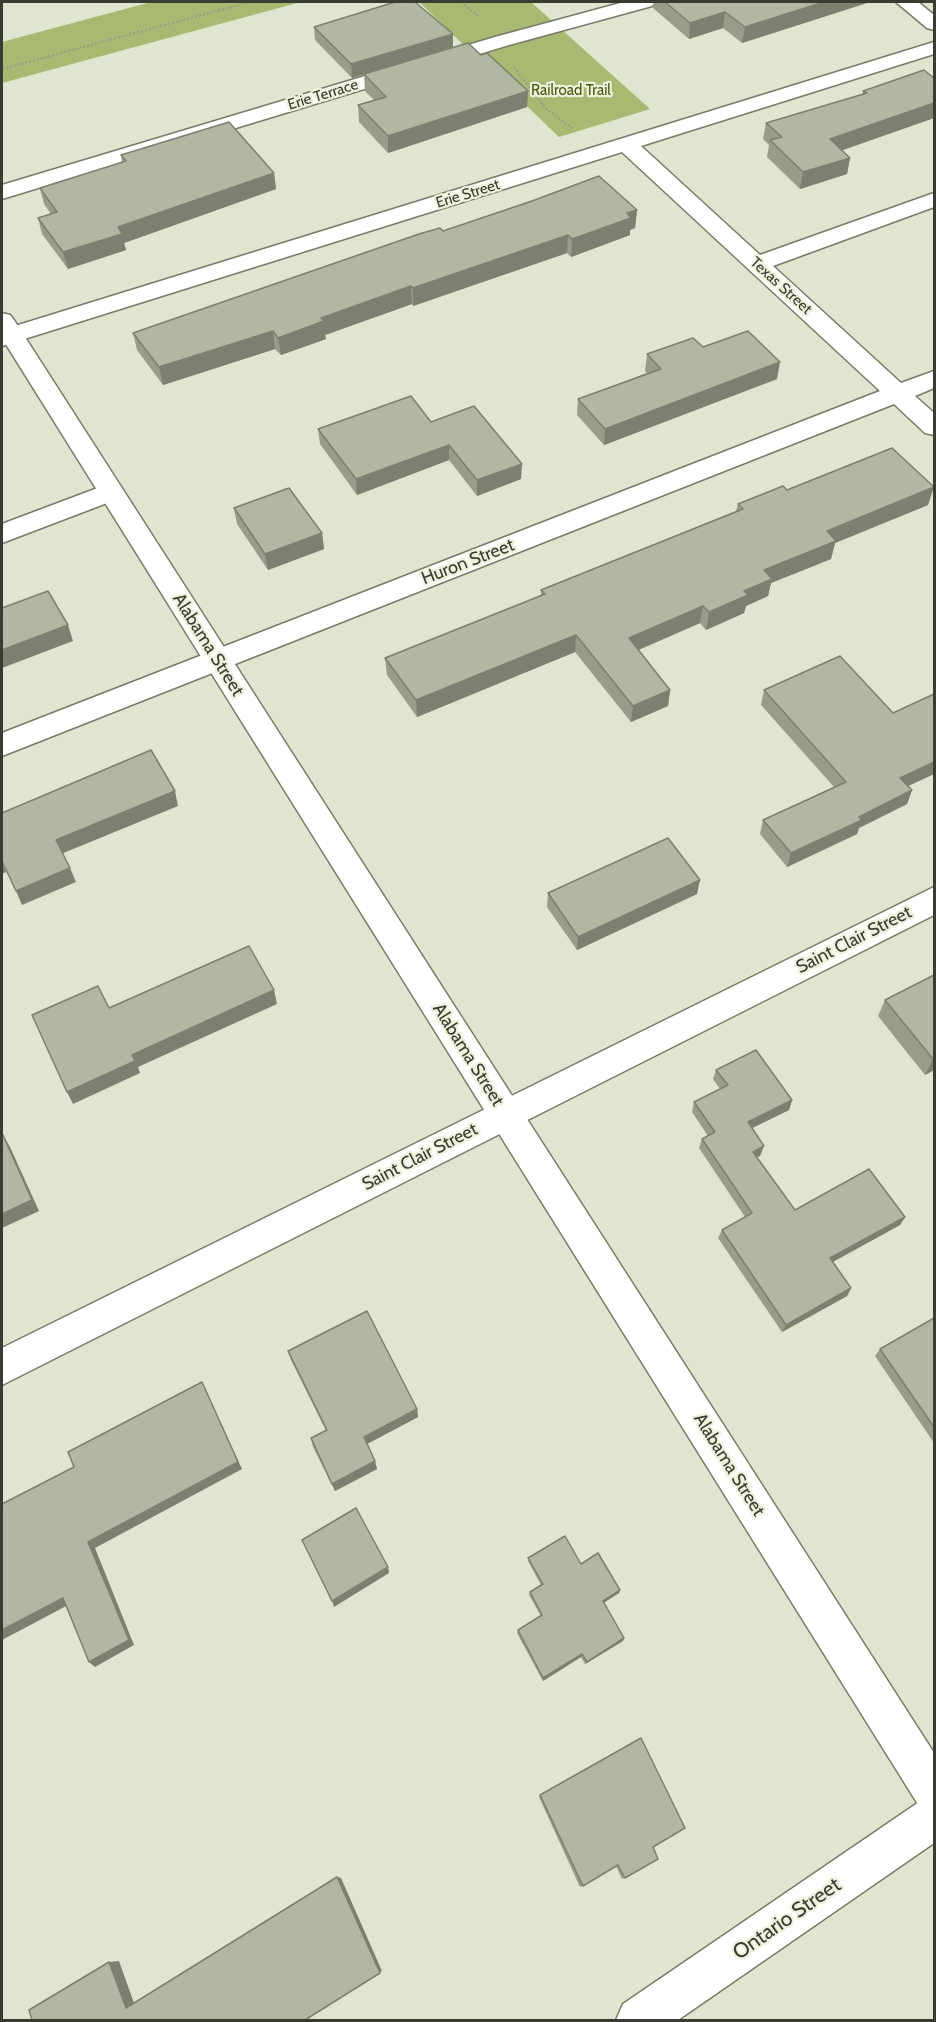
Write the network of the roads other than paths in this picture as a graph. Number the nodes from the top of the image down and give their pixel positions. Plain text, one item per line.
1 (645, 2) edge
2 (906, 2) edge
3 (934, 24) edge
4 (934, 48) edge
5 (627, 145) junction
6 (2, 192) edge
7 (934, 200) edge
8 (756, 264) junction
9 (5, 331) edge
10 (934, 379) edge
11 (898, 393) junction
12 (934, 427) edge
13 (111, 492) junction
14 (2, 534) edge
15 (217, 661) junction
16 (2, 745) edge
17 (934, 900) edge
18 (506, 1114) junction
19 (2, 1367) edge
20 (934, 1791) edge
21 (934, 1817) edge
22 (639, 2020) edge

1 - 6 street, Erie Terrace
2 - 3 street
4 - 5 street, Erie Street
5 - 8 street, Texas Street
5 - 9 street, Erie Street
7 - 8 street
8 - 11 street, Texas Street
9 - 13 street, Alabama Street
10 - 11 street, Huron Street
11 - 12 street, Texas Street
11 - 15 street, Huron Street
13 - 14 street
13 - 15 street, Alabama Street
15 - 16 street, Huron Street
15 - 18 street, Alabama Street
17 - 18 street, Saint Clair Street
18 - 19 street, Saint Clair Street
18 - 20 street, Alabama Street
21 - 22 street, Ontario Street

